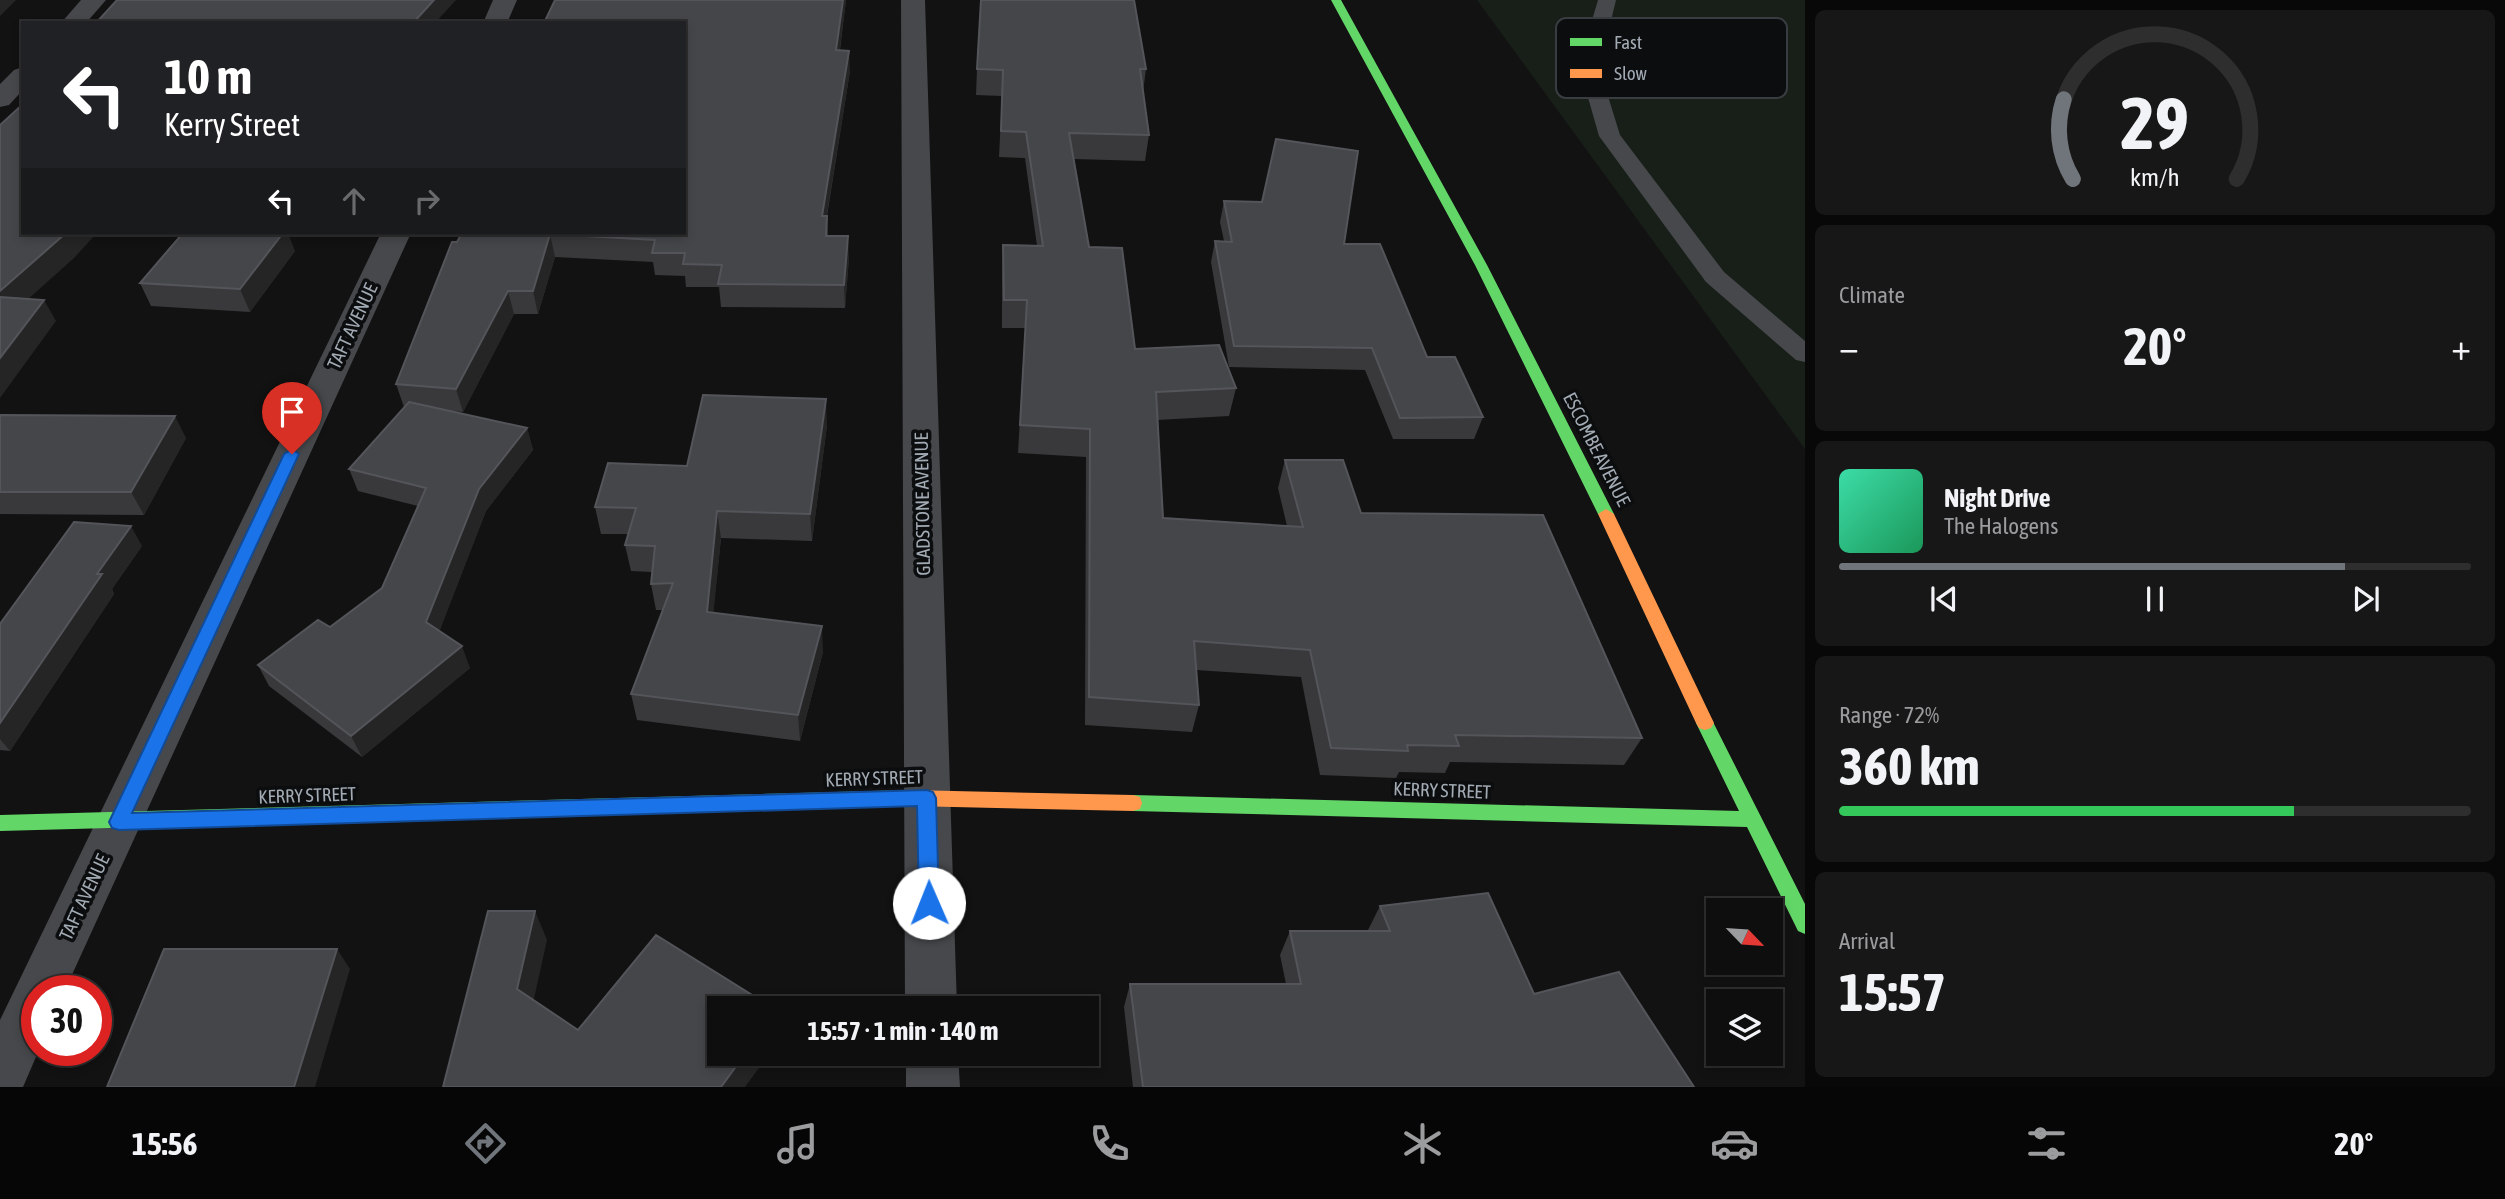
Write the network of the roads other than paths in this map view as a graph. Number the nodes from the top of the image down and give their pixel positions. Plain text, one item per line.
1 (94, 0) edge
2 (505, 0) edge
3 (913, 0) edge
4 (1336, 0) edge
5 (1607, 0) edge
6 (1602, 18) edge
7 (75, 21) edge
8 (496, 21) edge
9 (21, 77) edge
10 (1599, 98) edge
11 (0, 99) edge
12 (395, 235) edge
13 (1805, 354) edge
14 (927, 798) junction
15 (1749, 819) junction
16 (119, 822) junction
17 (0, 823) edge
18 (1805, 925) edge
19 (47, 975) edge
20 (931, 996) edge
21 (21, 1032) edge
22 (932, 1066) edge
23 (0, 1077) edge
24 (933, 1087) edge

1 - 7 street
2 - 8 street
3 - 14 street, GLADSTONE AVENUE
4 - 15 street, ESCOMBE AVENUE
5 - 6 lane
9 - 11 street
10 - 13 lane
12 - 16 street, TAFT AVENUE
14 - 15 street, KERRY STREET
14 - 16 street, KERRY STREET
14 - 20 street, GLADSTONE AVENUE
15 - 18 street, ESCOMBE AVENUE
16 - 17 street, KERRY STREET
16 - 19 street, TAFT AVENUE
21 - 23 street
22 - 24 street

